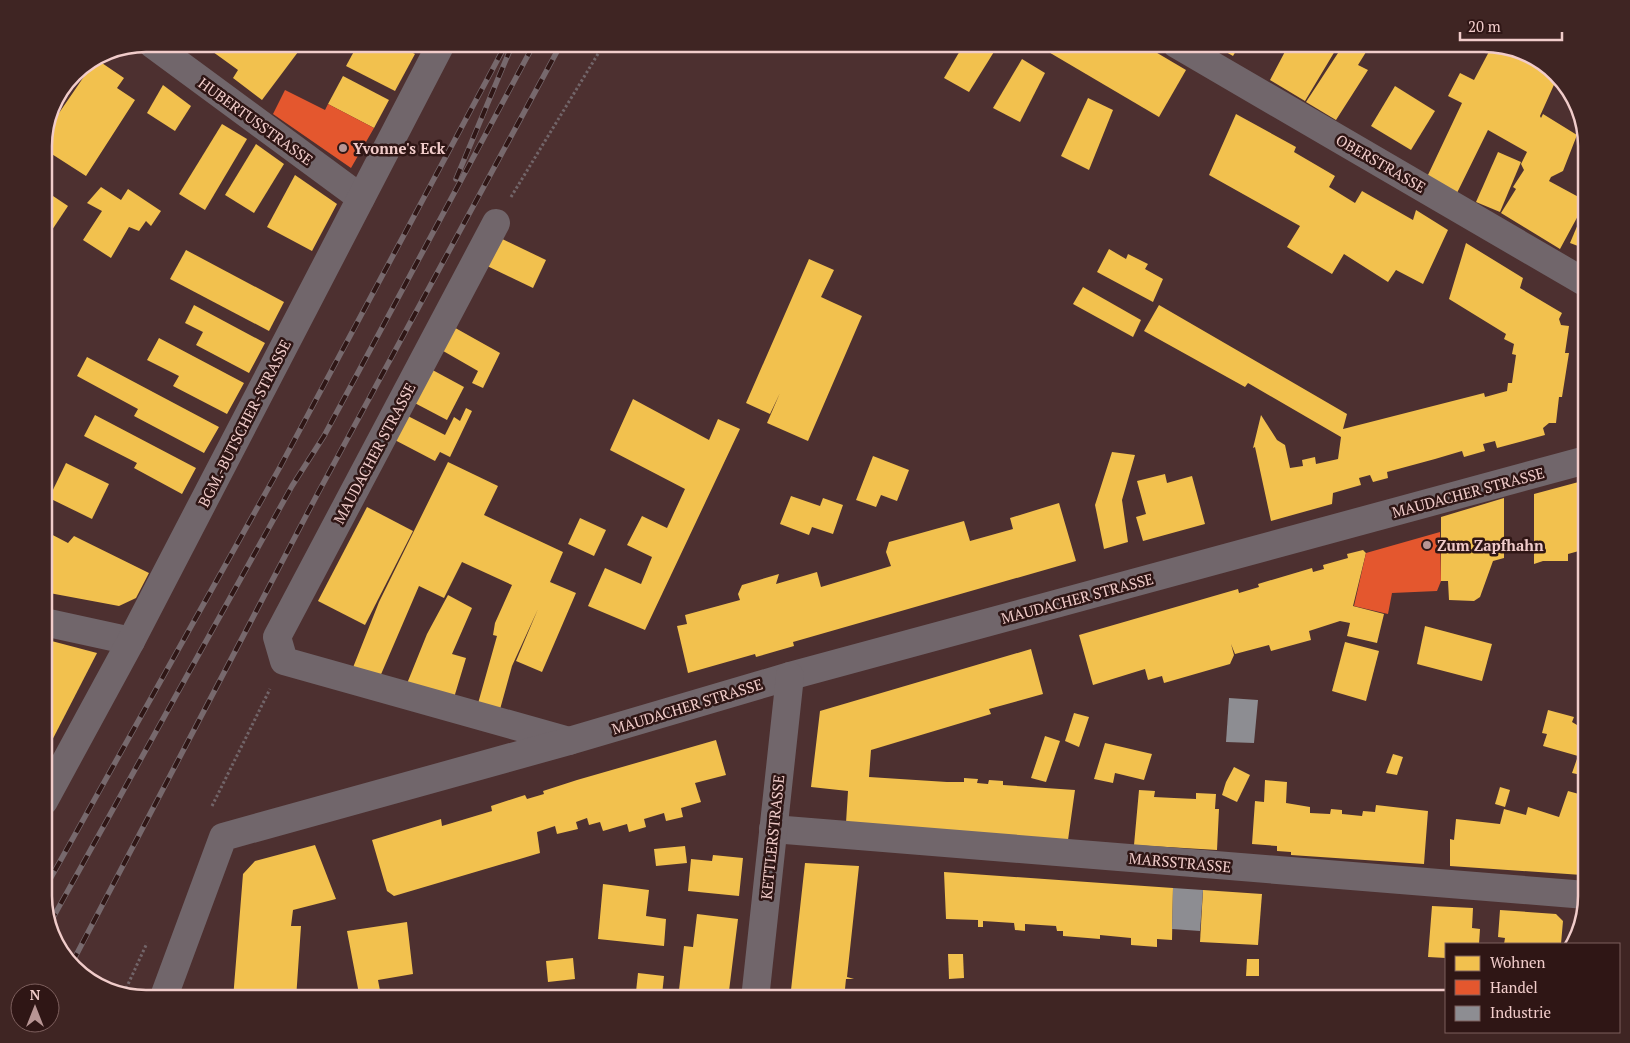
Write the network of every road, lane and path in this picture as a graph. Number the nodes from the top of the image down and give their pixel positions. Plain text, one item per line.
1 (1190, 52) edge
2 (164, 53) edge
3 (436, 53) edge
4 (599, 53) edge
5 (361, 198) junction
6 (496, 223) joint
7 (1578, 278) edge
8 (1578, 462) edge
9 (53, 624) edge
10 (131, 641) junction
11 (790, 676) junction
12 (569, 741) junction
13 (53, 784) edge
14 (773, 829) junction
15 (1578, 894) edge
16 (166, 990) edge
17 (756, 990) edge

1 - 7 street, OBERSTRASSE
2 - 5 street, HUBERTUSSTRASSE
3 - 5 street, BGM.-BUTSCHER-STRASSE
4 - 6 path
5 - 10 street, BGM.-BUTSCHER-STRASSE
6 - 12 street, MAUDACHER STRASSE
8 - 11 street, MAUDACHER STRASSE
9 - 10 street
10 - 13 street, BGM.-BUTSCHER-STRASSE
11 - 12 street, MAUDACHER STRASSE
11 - 14 street, KETTLERSTRASSE
12 - 16 street, MAUDACHER STRASSE
14 - 15 street, MARSSTRASSE
14 - 17 street, KETTLERSTRASSE

